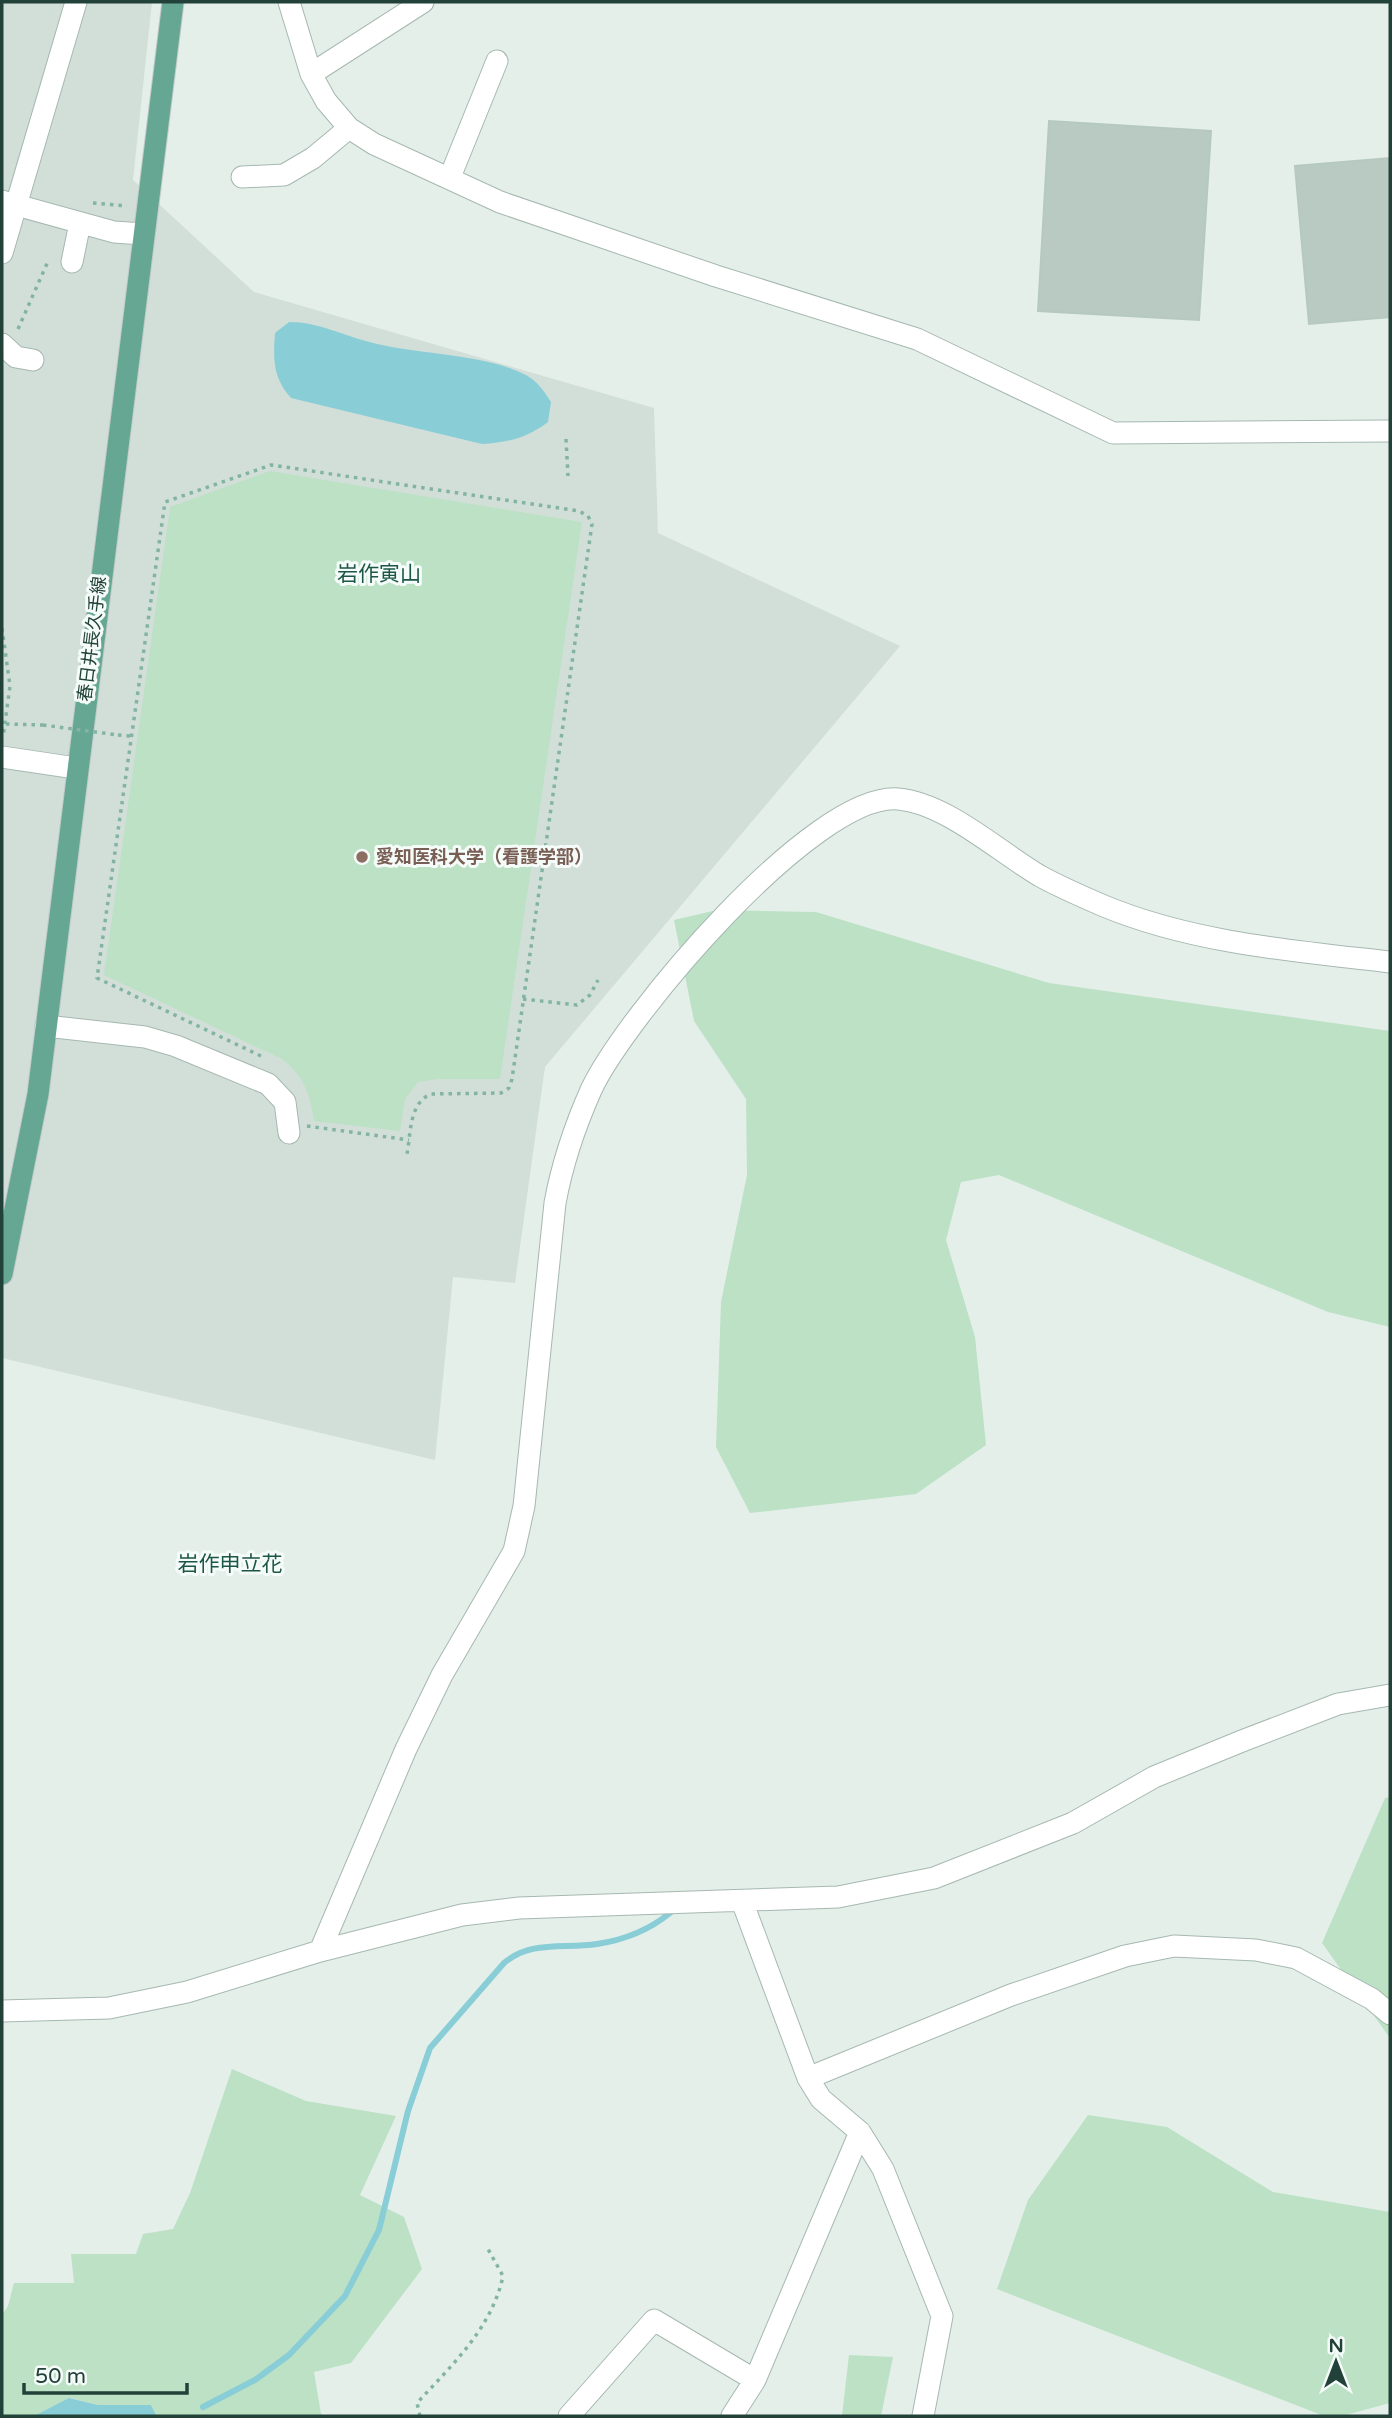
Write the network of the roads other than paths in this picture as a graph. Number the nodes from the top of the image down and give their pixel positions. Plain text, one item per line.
1 (76, 2) edge
2 (173, 2) edge
3 (289, 2) edge
4 (423, 2) edge
5 (497, 61) dead end
6 (311, 74) junction
7 (349, 128) junction
8 (242, 177) dead end
9 (450, 177) junction
10 (9, 203) edge
11 (80, 223) junction
12 (143, 234) junction
13 (2, 253) edge
14 (72, 262) dead end
15 (2, 344) edge
16 (33, 360) dead end
17 (1390, 431) edge
18 (2, 757) edge
19 (76, 768) junction
20 (1390, 962) edge
21 (46, 1026) junction
22 (289, 1133) dead end
23 (2, 1274) edge
24 (1390, 1695) edge
25 (742, 1901) junction
26 (320, 1951) junction
27 (2, 2011) edge
28 (1390, 2014) edge
29 (808, 2078) junction
30 (860, 2132) junction
31 (755, 2380) junction
32 (569, 2416) edge
33 (732, 2416) edge
34 (923, 2416) edge

1 - 10 street
2 - 12 main road, 春日井長久手線
3 - 6 street
4 - 6 street
5 - 9 street
6 - 7 street
7 - 8 street
7 - 9 street
9 - 17 street
10 - 11 street
10 - 13 street
11 - 12 street
11 - 14 street
12 - 19 main road, 春日井長久手線
15 - 16 street
18 - 19 street
19 - 21 main road, 春日井長久手線
20 - 26 street
21 - 22 street
21 - 23 main road, 春日井長久手線
24 - 25 street
25 - 26 street
25 - 29 street
26 - 27 street
28 - 29 street
29 - 30 street
30 - 31 street
30 - 34 street
31 - 32 street
31 - 33 street

